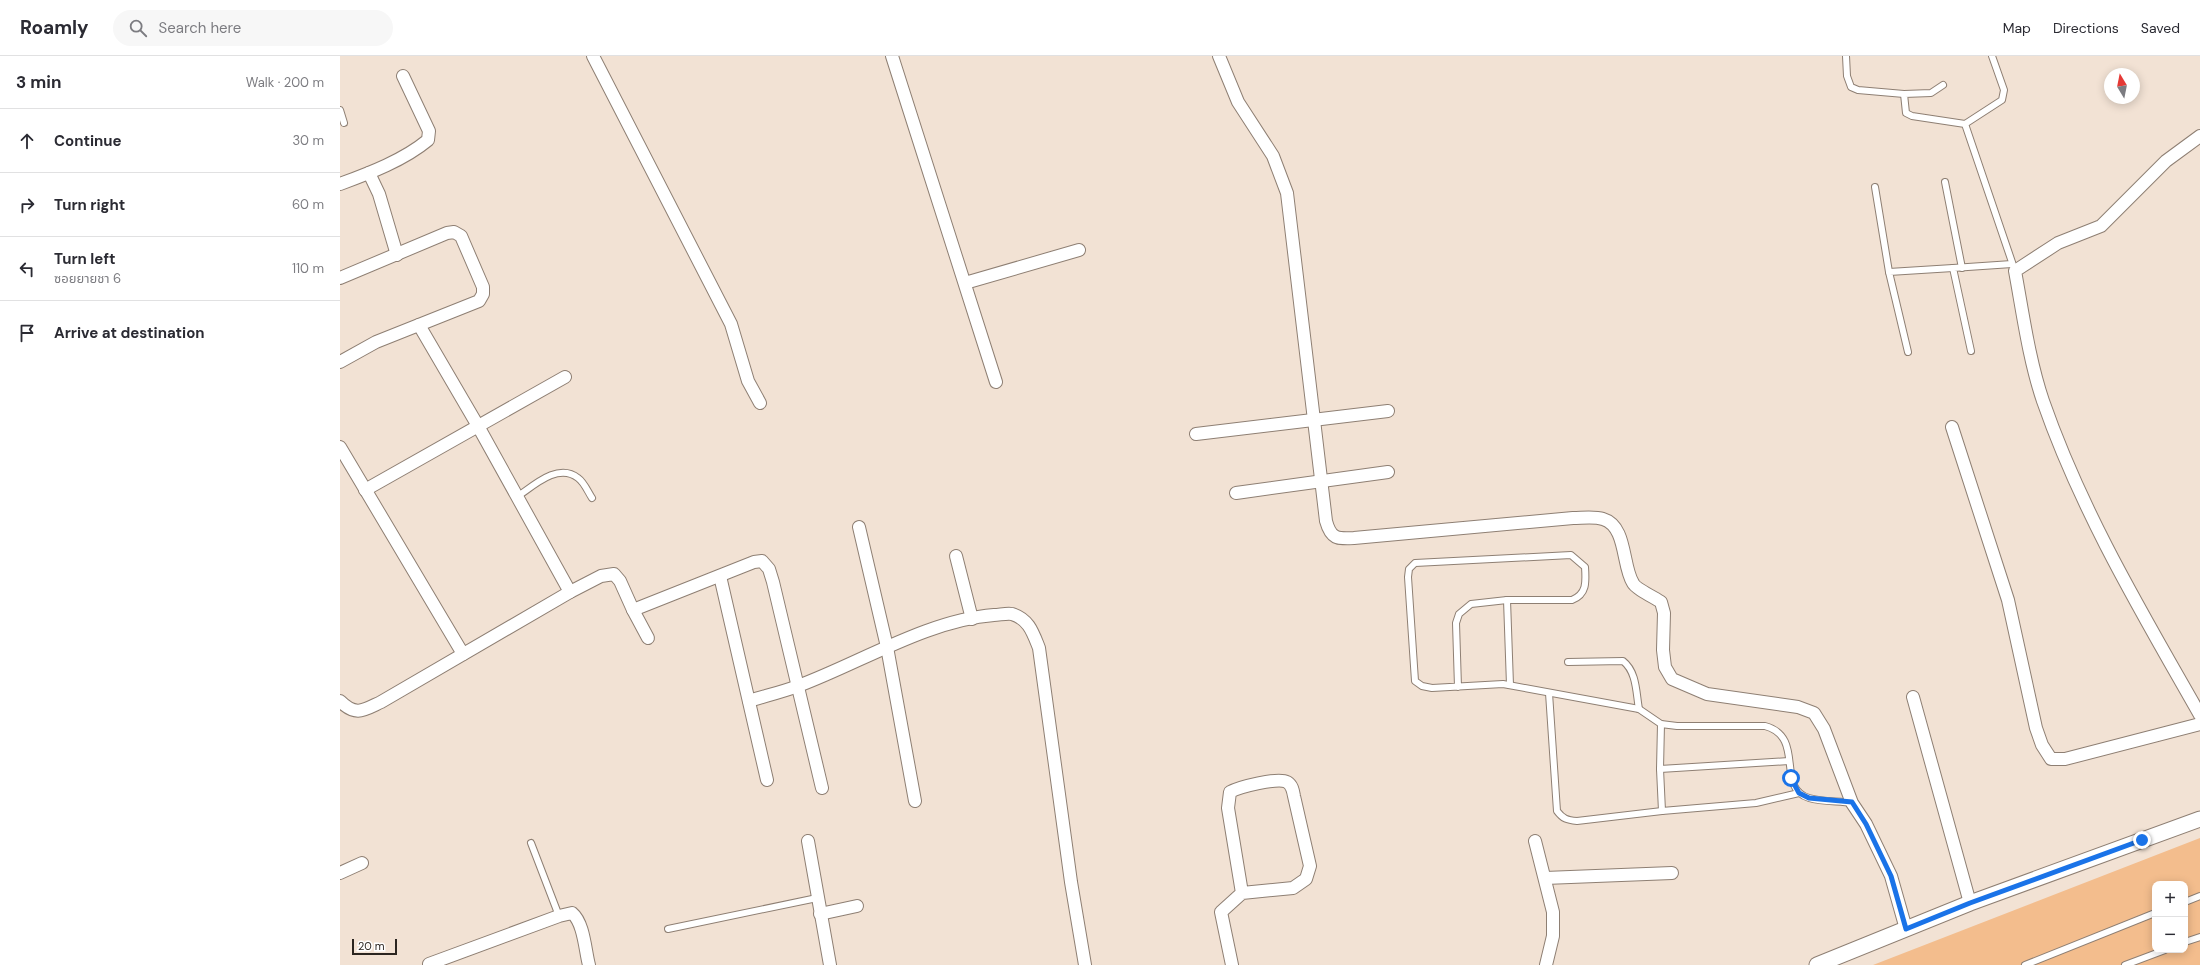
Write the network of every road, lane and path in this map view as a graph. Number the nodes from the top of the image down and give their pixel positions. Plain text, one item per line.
1 (593, 56) edge
2 (892, 56) edge
3 (1220, 56) edge
4 (1846, 56) edge
5 (1992, 56) edge
6 (403, 76) dead end
7 (1943, 85) dead end
8 (1904, 94) junction
9 (340, 110) edge
10 (344, 123) dead end
11 (1965, 124) junction
12 (2200, 136) edge
13 (369, 173) junction
14 (1945, 182) dead end
15 (340, 184) edge
16 (1875, 187) dead end
17 (1078, 250) dead end
18 (397, 255) junction
19 (2013, 267) junction
20 (1953, 268) junction
21 (1962, 268) junction
22 (1890, 272) junction
23 (340, 278) edge
24 (965, 283) junction
25 (419, 325) junction
26 (1908, 352) dead end
27 (1970, 352) dead end
28 (340, 362) edge
29 (565, 377) dead end
30 (996, 382) dead end
31 (760, 403) dead end
32 (1388, 411) dead end
33 (1315, 420) junction
34 (478, 426) junction
35 (1952, 427) dead end
36 (1196, 434) dead end
37 (340, 446) edge
38 (1388, 472) dead end
39 (1323, 482) junction
40 (365, 490) junction
41 (1236, 493) dead end
42 (517, 497) junction
43 (592, 498) dead end
44 (859, 528) dead end
45 (956, 556) dead end
46 (720, 576) junction
47 (570, 592) junction
48 (1507, 600) junction
49 (633, 610) junction
50 (972, 618) junction
51 (648, 638) dead end
52 (887, 647) junction
53 (463, 654) junction
54 (1568, 662) dead end
55 (1510, 685) junction
56 (798, 686) junction
57 (1458, 687) junction
58 (1549, 693) junction
59 (1913, 698) dead end
60 (749, 701) junction
61 (340, 702) edge
62 (1639, 709) junction
63 (2200, 715) edge
64 (1661, 724) junction
65 (2200, 724) edge
66 (1789, 761) junction
67 (1660, 769) junction
68 (767, 780) dead end
69 (822, 788) dead end
70 (1799, 793) junction
71 (915, 801) dead end
72 (1852, 802) junction
73 (1662, 811) junction
74 (2200, 819) edge
75 (808, 841) dead end
76 (1536, 841) dead end
77 (531, 843) dead end
78 (362, 863) dead end
79 (340, 873) edge
80 (1672, 873) dead end
81 (1545, 878) junction
82 (1242, 893) junction
83 (2200, 896) edge
84 (817, 898) junction
85 (2188, 901) edge
86 (1970, 903) junction
87 (857, 906) dead end
88 (820, 914) junction
89 (2152, 915) edge
90 (558, 916) junction
91 (668, 929) dead end
92 (1906, 929) junction
93 (2200, 937) edge
94 (2188, 941) edge
95 (2157, 953) edge
96 (429, 964) edge
97 (589, 965) edge
98 (830, 965) edge
99 (1085, 965) edge
100 (1232, 965) edge
101 (1546, 965) edge
102 (1817, 965) edge
103 (2024, 965) edge
104 (2126, 965) edge

1 - 31 street
2 - 24 street
3 - 33 street
4 - 8 lane
5 - 11 lane
6 - 13 street
7 - 8 lane
8 - 11 lane
9 - 10 lane
11 - 19 lane
12 - 19 street
13 - 15 street
13 - 18 street
14 - 21 lane
16 - 22 lane
17 - 24 street
18 - 23 street
18 - 25 street
19 - 21 lane
19 - 63 street
20 - 21 lane
20 - 22 lane
20 - 27 lane
22 - 26 lane
24 - 30 street
25 - 28 street
25 - 34 street
29 - 34 street
32 - 33 street
33 - 36 street
33 - 39 street
34 - 40 street
34 - 42 street
35 - 65 street
37 - 40 street
38 - 39 street
39 - 41 street
39 - 72 street
40 - 53 street
42 - 43 lane
42 - 47 street
44 - 52 street
45 - 50 street
46 - 49 street
46 - 56 street
46 - 60 street
47 - 49 street
47 - 53 street
48 - 55 lane
48 - 57 lane
48 - 57 lane
49 - 51 street
50 - 52 street
50 - 99 street
52 - 56 street
52 - 71 street
53 - 61 street
54 - 62 lane
55 - 57 lane
55 - 58 lane
56 - 60 street
56 - 69 street
58 - 62 lane
58 - 73 lane
59 - 86 street
60 - 68 street
62 - 64 lane
64 - 66 lane
64 - 67 lane
66 - 67 lane
66 - 70 lane
67 - 73 lane
70 - 72 lane
70 - 73 lane
72 - 92 street
74 - 86 street
75 - 84 street
76 - 81 street
77 - 90 lane
78 - 79 street
80 - 81 street
81 - 101 street
82 - 82 street
82 - 100 street
83 - 85 lane
84 - 88 street
84 - 91 lane
86 - 92 street
87 - 88 street
88 - 98 street
89 - 103 lane
90 - 96 street
90 - 97 street
92 - 102 street
93 - 94 lane
95 - 104 lane

